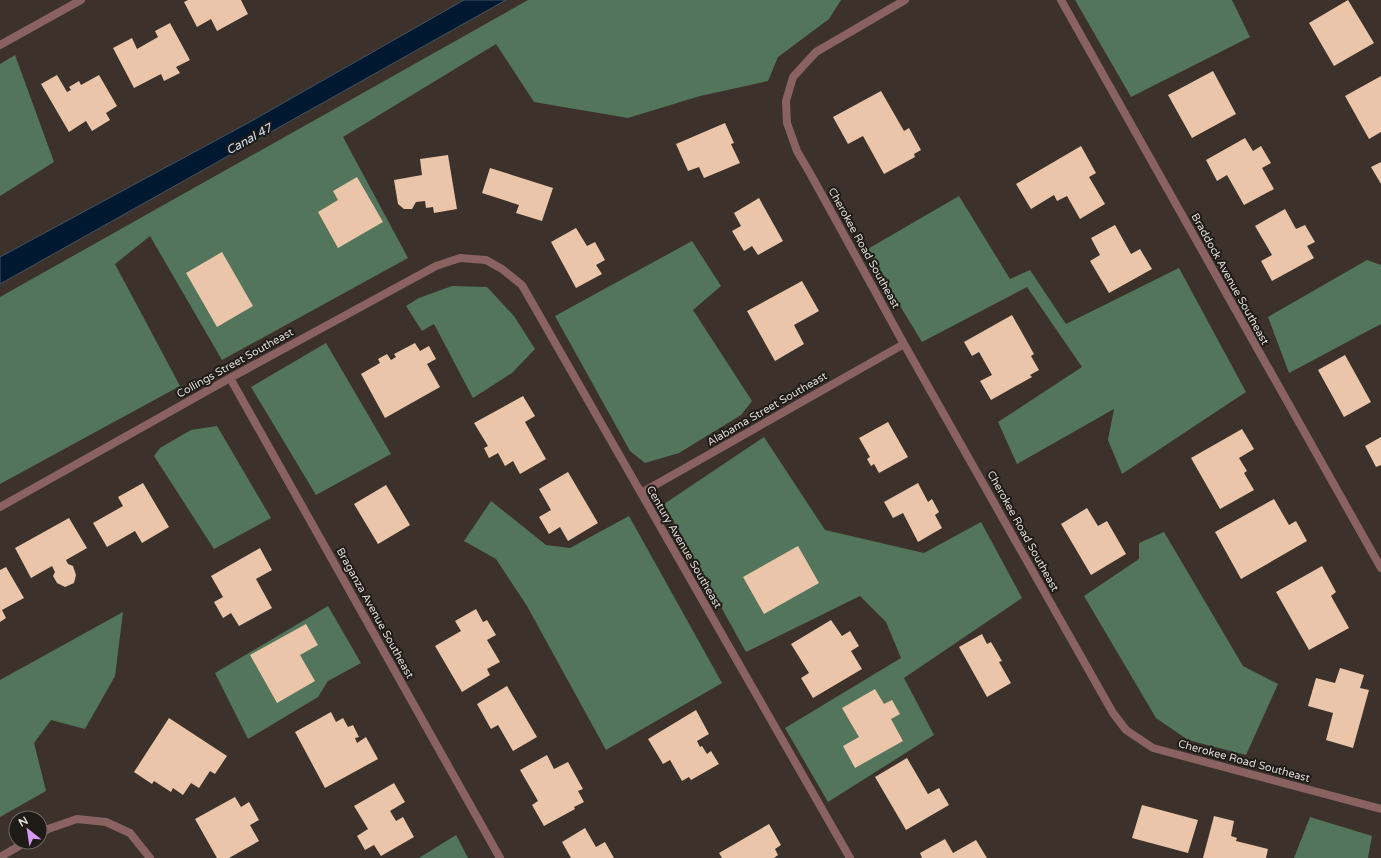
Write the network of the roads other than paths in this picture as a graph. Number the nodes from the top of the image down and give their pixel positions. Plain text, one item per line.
1 (81, 0) edge
2 (886, 0) edge
3 (905, 0) edge
4 (1061, 0) edge
5 (890, 8) junction
6 (0, 45) edge
7 (486, 260) joint
8 (904, 344) junction
9 (230, 378) junction
10 (641, 493) junction
11 (0, 507) edge
12 (1381, 568) edge
13 (1381, 809) edge
14 (48, 829) edge
15 (11, 850) edge
16 (0, 856) edge
17 (150, 858) edge
18 (500, 858) edge
19 (850, 858) edge

1 - 6 street
2 - 5 street
3 - 5 street, Cherokee Road Southeast
4 - 12 street, Braddock Avenue Southeast
5 - 8 street, Cherokee Road Southeast
7 - 9 street, Collings Street Southeast
7 - 10 street, Century Avenue Southeast
8 - 10 street, Alabama Street Southeast
8 - 13 street, Cherokee Road Southeast
9 - 11 street, Collings Street Southeast
9 - 18 street, Braganza Avenue Southeast
10 - 19 street, Century Avenue Southeast
14 - 17 street
15 - 16 street

